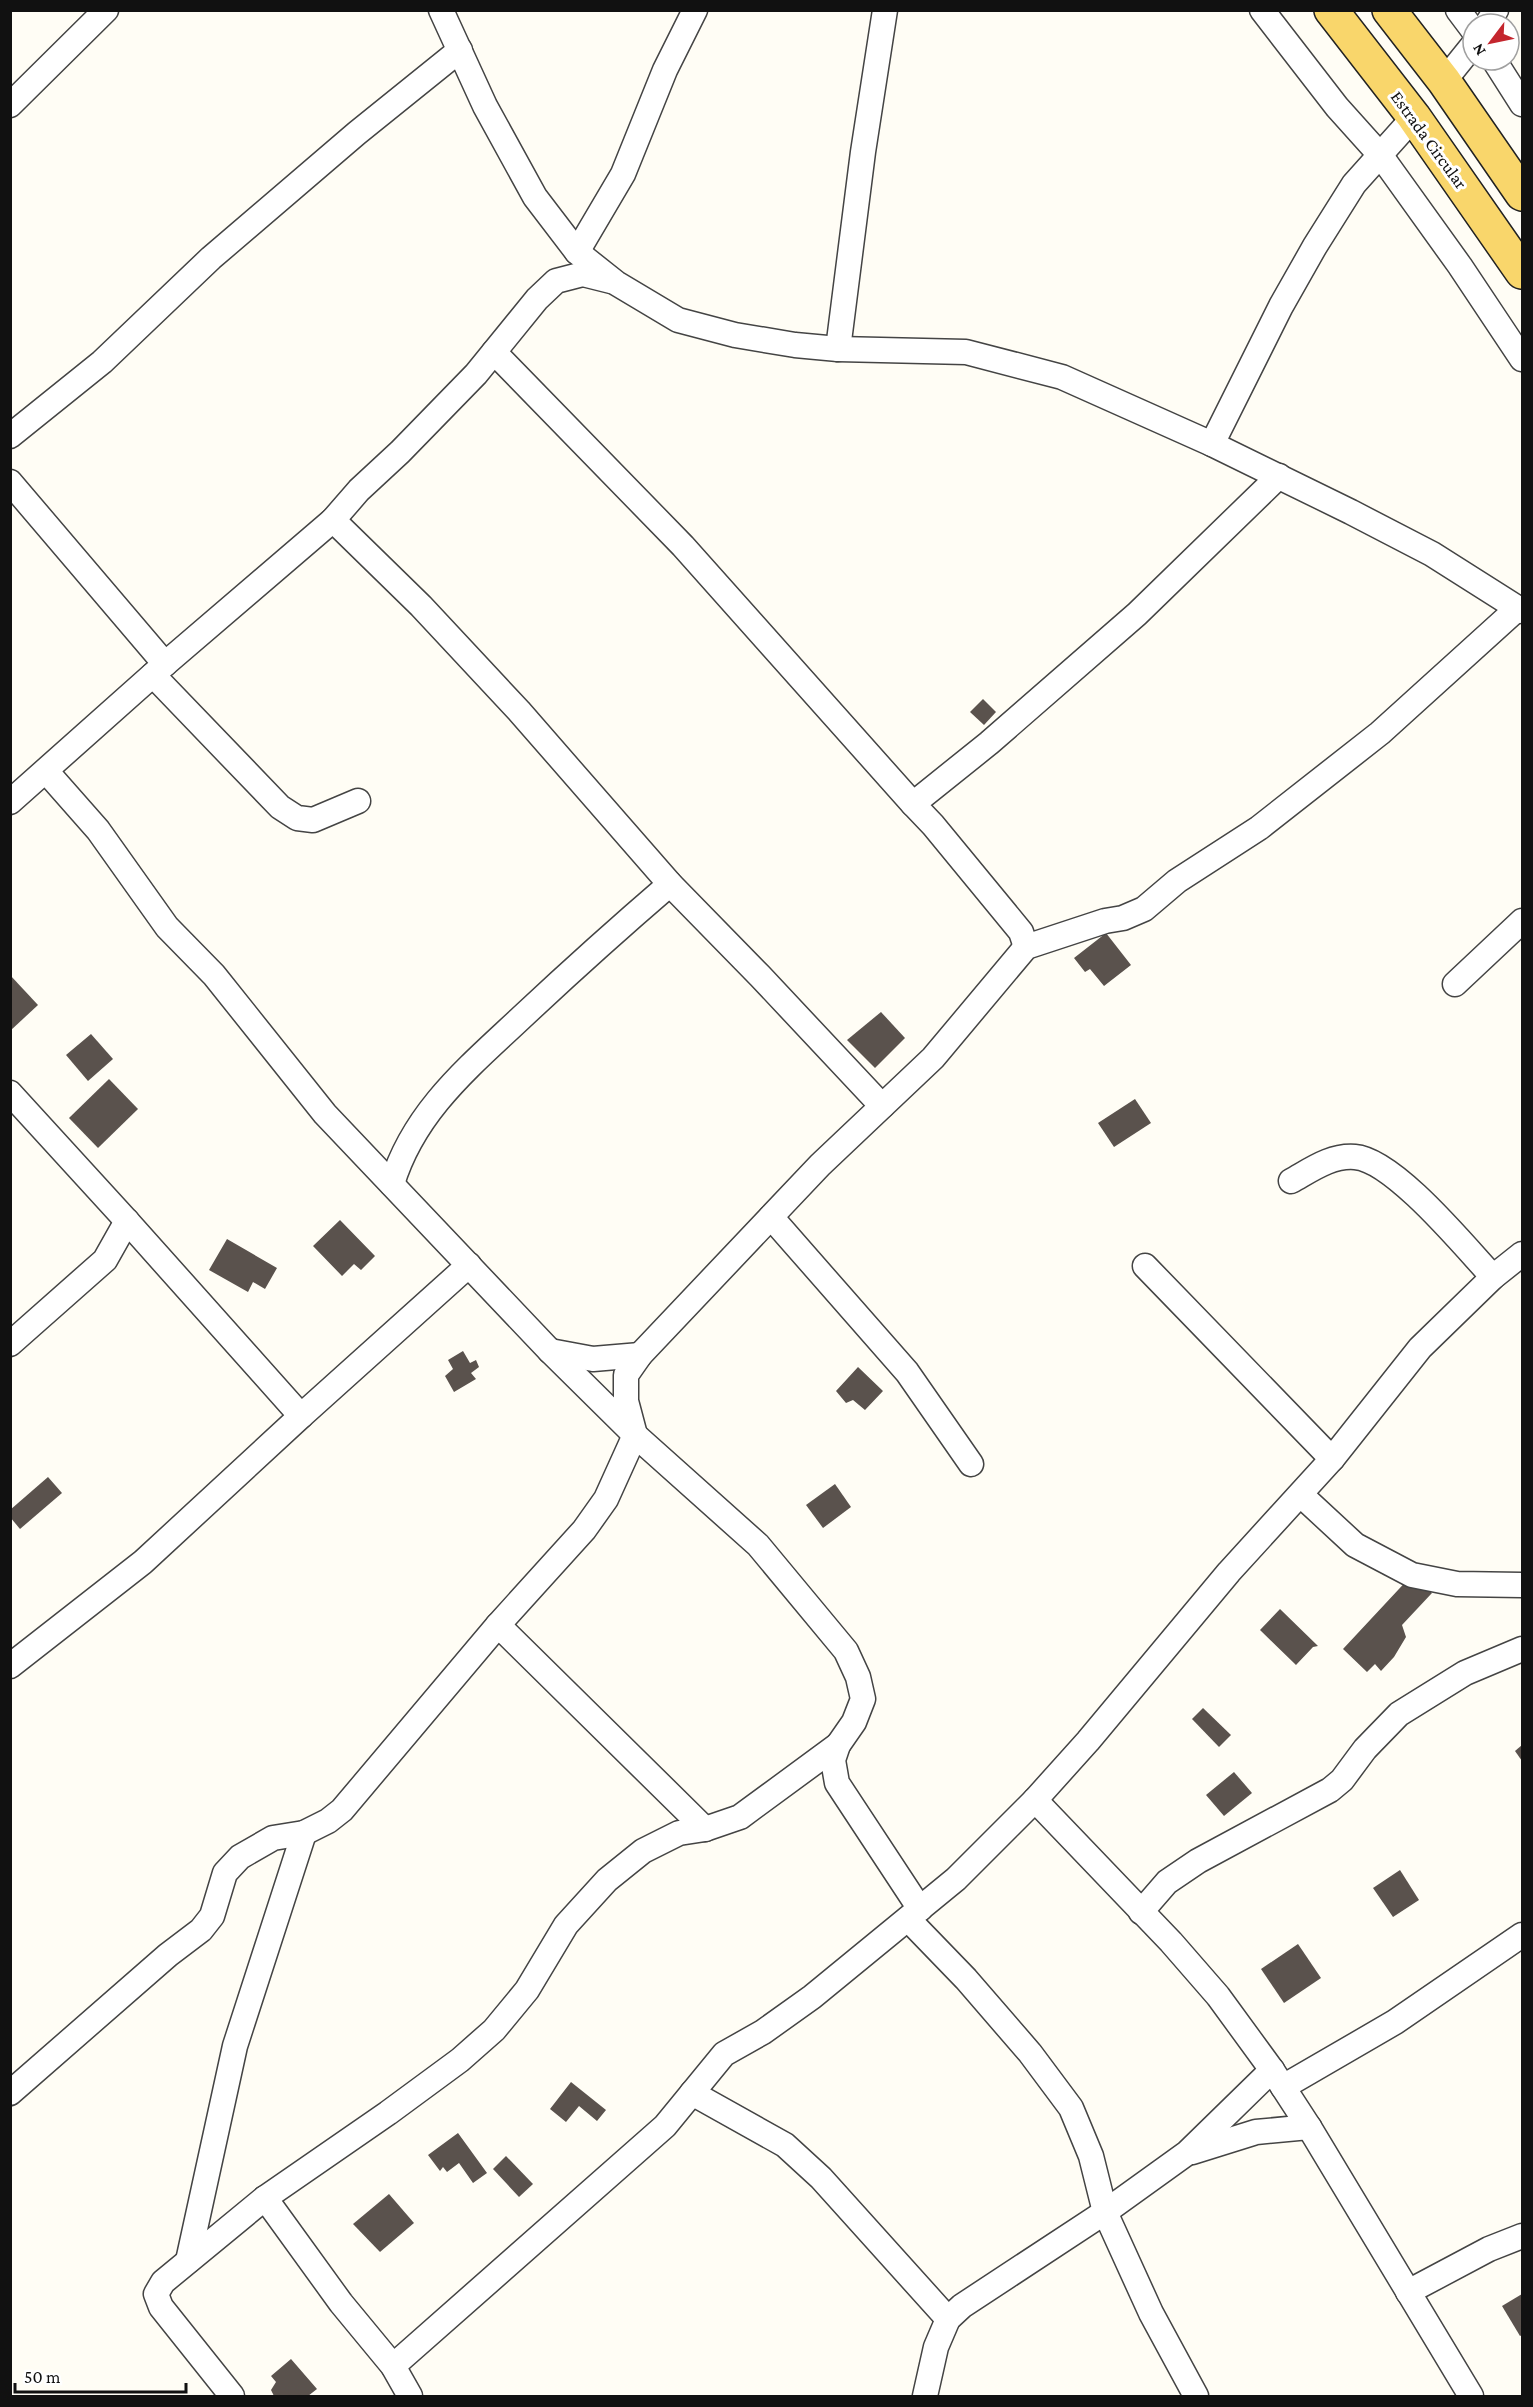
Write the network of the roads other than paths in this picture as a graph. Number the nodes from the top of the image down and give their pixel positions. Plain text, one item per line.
1 (106, 10) edge
2 (441, 10) edge
3 (695, 10) edge
4 (885, 10) edge
5 (1262, 10) edge
6 (1331, 10) edge
7 (1389, 10) edge
8 (460, 50) junction
9 (1461, 60) edge
10 (1502, 72) edge
11 (1444, 81) junction
12 (1522, 104) edge
13 (10, 105) edge
14 (1414, 117) junction
15 (1381, 156) junction
16 (1522, 194) edge
17 (577, 252) junction
18 (1522, 272) edge
19 (616, 283) junction
20 (838, 349) junction
21 (494, 352) junction
22 (1522, 359) edge
23 (10, 436) edge
24 (1212, 444) junction
25 (1279, 476) junction
26 (10, 482) edge
27 (333, 519) junction
28 (1520, 610) edge
29 (159, 669) junction
30 (46, 771) junction
31 (358, 801) dead end
32 (10, 802) edge
33 (913, 804) junction
34 (670, 884) junction
35 (1522, 921) edge
36 (1026, 947) junction
37 (1455, 984) dead end
38 (10, 1093) edge
39 (882, 1106) junction
40 (1291, 1181) dead end
41 (392, 1184) junction
42 (771, 1217) junction
43 (128, 1221) junction
44 (1522, 1254) edge
45 (470, 1265) junction
46 (1145, 1266) dead end
47 (1493, 1277) junction
48 (10, 1344) edge
49 (549, 1350) junction
50 (640, 1355) junction
51 (301, 1416) junction
52 (635, 1435) junction
53 (1332, 1460) junction
54 (971, 1464) dead end
55 (1301, 1495) junction
56 (1522, 1585) edge
57 (498, 1625) junction
58 (1522, 1649) edge
59 (10, 1666) edge
60 (838, 1744) junction
61 (1035, 1800) junction
62 (705, 1829) junction
63 (304, 1833) junction
64 (1141, 1912) junction
65 (914, 1914) junction
66 (1522, 1935) edge
67 (1277, 2079) junction
68 (10, 2093) edge
69 (692, 2093) junction
70 (1309, 2127) junction
71 (1187, 2153) junction
72 (265, 2198) junction
73 (1105, 2212) junction
74 (1522, 2236) edge
75 (188, 2261) junction
76 (1408, 2292) junction
77 (948, 2319) junction
78 (393, 2366) junction
79 (232, 2397) edge
80 (410, 2397) edge
81 (925, 2397) edge
82 (1196, 2397) edge
83 (1471, 2397) edge

1 - 13 street
2 - 8 street
3 - 17 street
4 - 20 street
5 - 15 street
6 - 14 main road, Estrada Circular
7 - 11 main road
8 - 17 street
8 - 23 street
9 - 11 street
10 - 12 street
11 - 16 main road
14 - 15 street
14 - 18 main road, Estrada Circular
15 - 22 street
15 - 24 street
17 - 19 street
19 - 20 street
19 - 21 street
20 - 24 street
21 - 27 street
21 - 33 street
24 - 25 street
25 - 28 street
25 - 33 street
26 - 29 street
27 - 29 street
27 - 34 street
28 - 36 street
29 - 30 street
29 - 31 street
30 - 32 street
30 - 41 street
33 - 36 street
34 - 39 street
34 - 41 street
35 - 37 street
36 - 39 street
38 - 43 street
39 - 42 street
40 - 47 street
41 - 45 street
42 - 50 street
42 - 54 street
43 - 48 street
43 - 51 street
44 - 47 street
45 - 49 street
45 - 51 street
46 - 53 street
47 - 53 street
49 - 50 street
49 - 52 street
50 - 52 street
51 - 59 street
52 - 57 street
52 - 60 street
53 - 55 street
55 - 56 street
55 - 61 street
57 - 62 street
57 - 63 street
58 - 64 street
60 - 62 street
60 - 65 street
61 - 64 street
61 - 65 street
62 - 72 street
63 - 68 street
63 - 75 street
64 - 67 street
65 - 69 street
65 - 73 street
66 - 67 street
67 - 70 street
67 - 71 street
69 - 77 street
69 - 78 street
70 - 71 street
70 - 76 street
71 - 73 street
72 - 75 street
72 - 78 street
73 - 77 street
73 - 82 street
74 - 76 street
75 - 79 street
76 - 83 street
77 - 81 street
78 - 80 street

